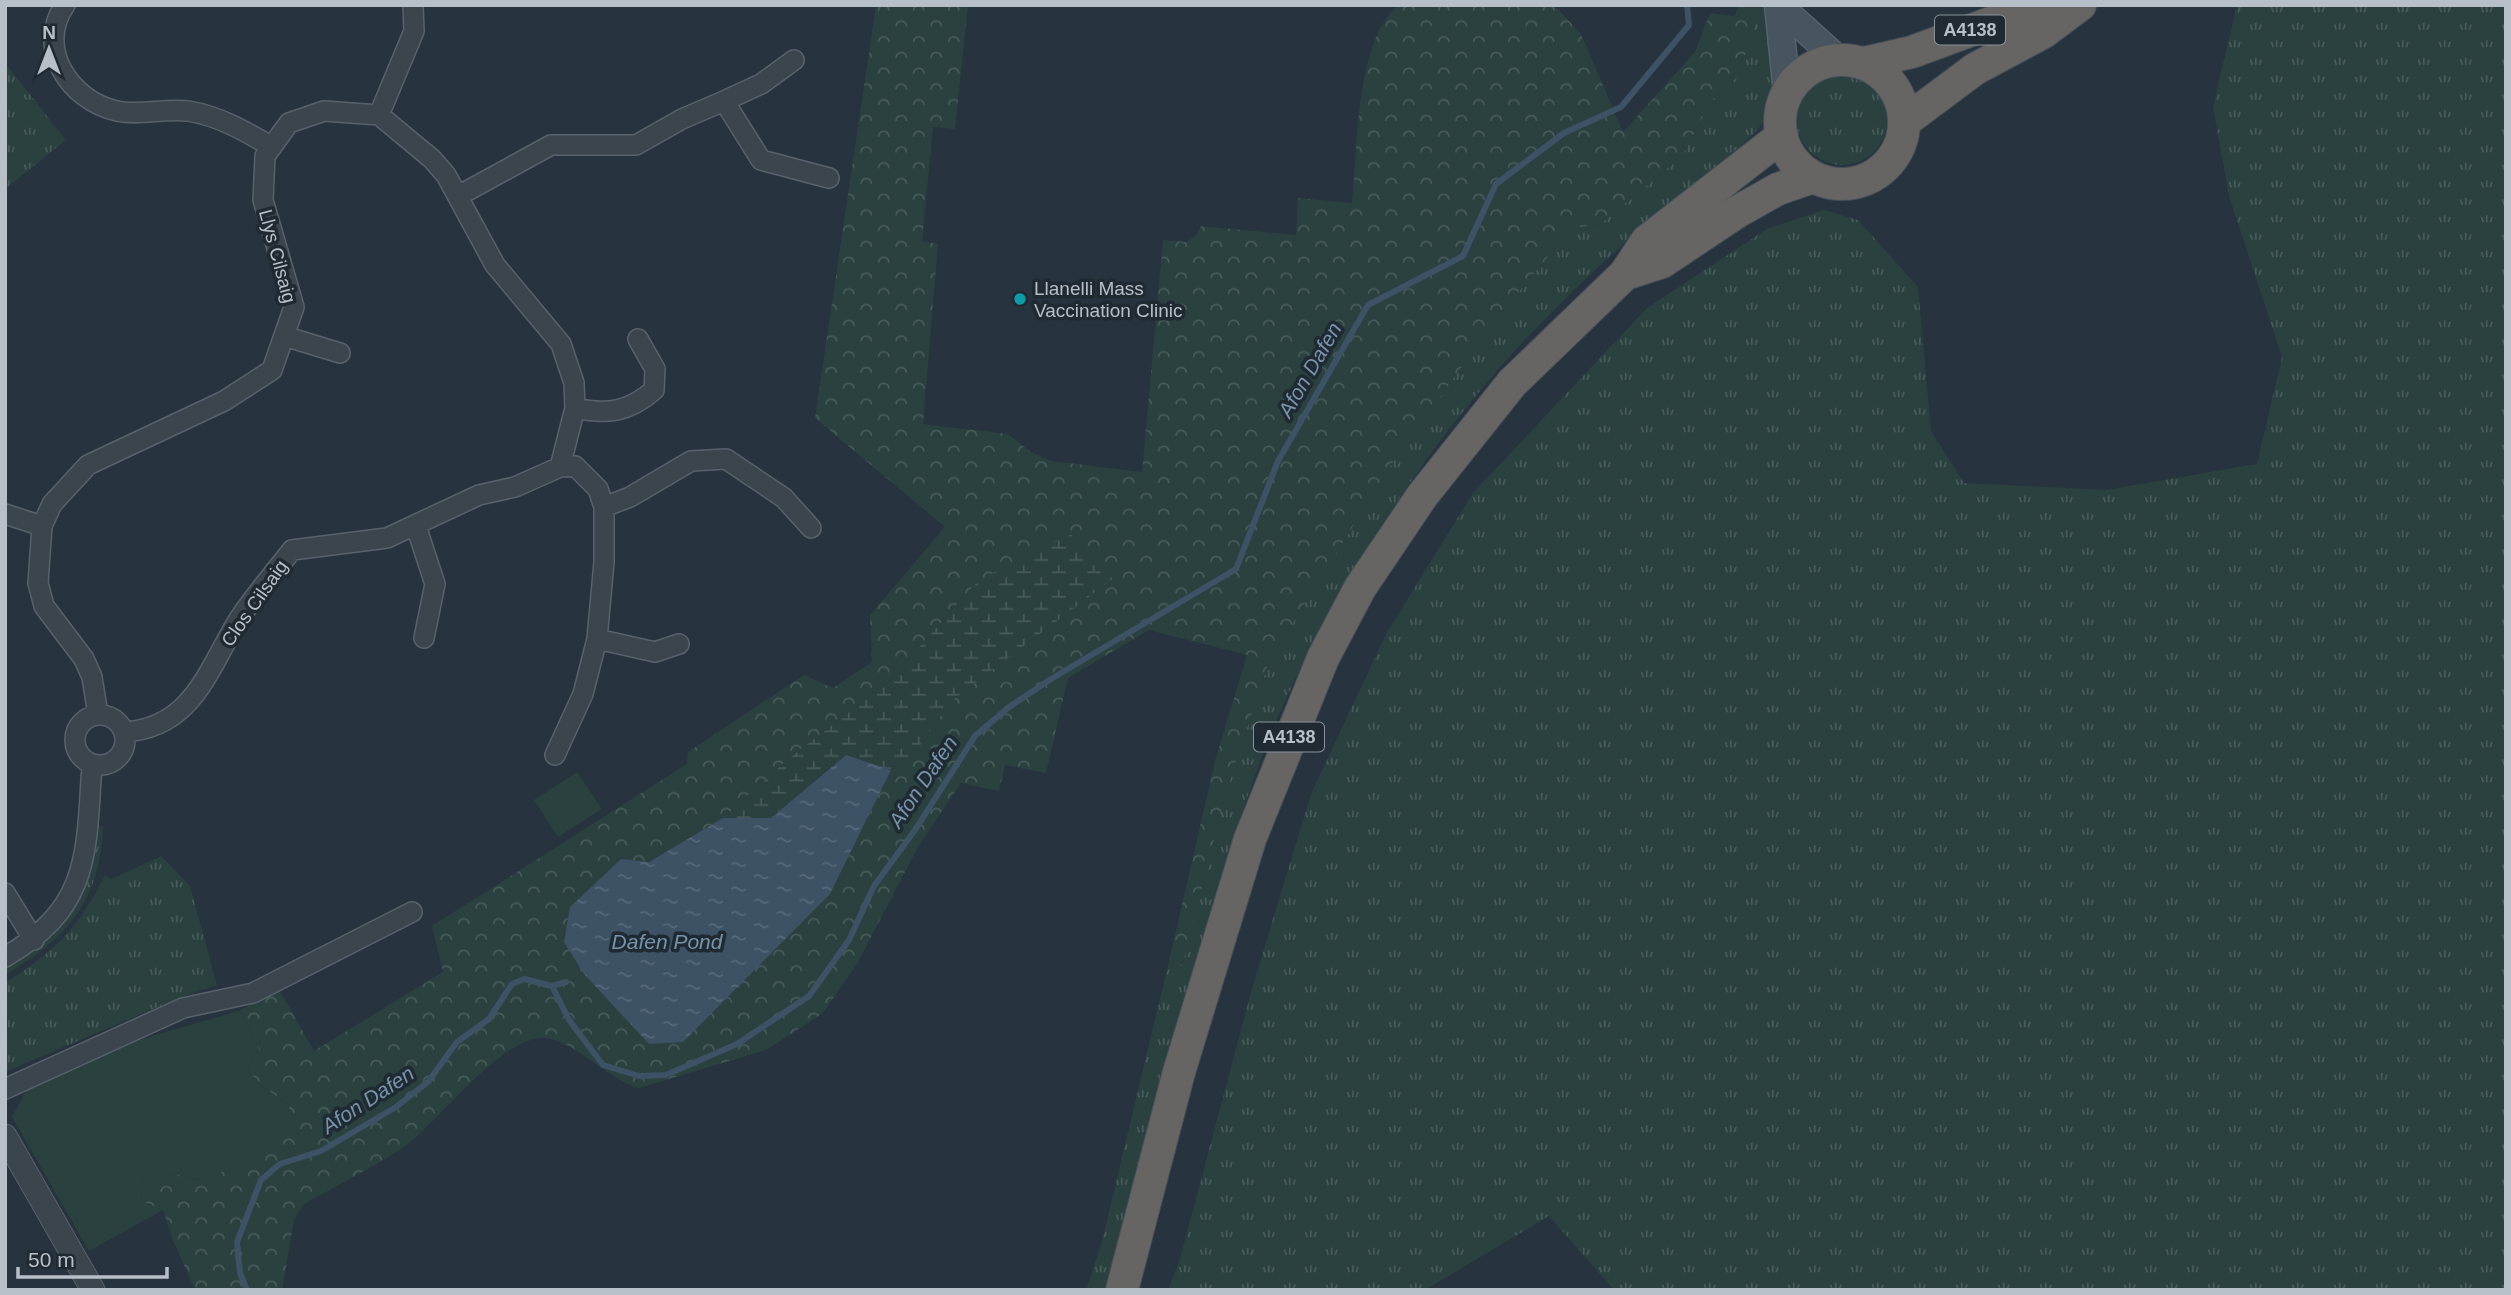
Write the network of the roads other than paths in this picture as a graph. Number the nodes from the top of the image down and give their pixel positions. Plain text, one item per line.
1 (65, 5) edge
2 (413, 5) edge
3 (1778, 5) edge
4 (2079, 5) edge
5 (794, 60) dead end
6 (1852, 62) junction
7 (1787, 93) junction
8 (724, 101) junction
9 (379, 115) junction
10 (1905, 122) junction
11 (1782, 136) junction
12 (272, 147) junction
13 (1814, 177) junction
14 (829, 178) dead end
15 (458, 196) junction
16 (1625, 274) junction
17 (284, 336) junction
18 (638, 338) dead end
19 (340, 353) dead end
20 (575, 408) junction
21 (560, 467) junction
22 (604, 507) junction
23 (5, 514) edge
24 (42, 526) junction
25 (416, 526) junction
26 (811, 528) dead end
27 (424, 638) dead end
28 (597, 639) junction
29 (679, 644) dead end
30 (98, 715) junction
31 (124, 732) junction
32 (555, 755) dead end
33 (92, 764) junction
34 (5, 893) edge
35 (412, 912) dead end
36 (34, 940) junction
37 (5, 957) edge
38 (5, 1089) edge
39 (5, 1136) edge
40 (93, 1290) edge
41 (1122, 1290) edge

1 - 12 street
2 - 9 street
3 - 6 main road
3 - 7 main road
4 - 6 highway, A4138
4 - 10 highway, A4138
5 - 8 street
6 - 7 highway
6 - 10 highway
7 - 11 highway
8 - 14 street
8 - 15 street
9 - 12 street, Llys Cilsaig
9 - 15 street
10 - 13 highway
11 - 13 highway
11 - 16 highway, A4138
12 - 17 street, Llys Cilsaig
13 - 16 highway, A4138
15 - 20 street
16 - 41 highway, A4138
17 - 19 street
17 - 24 street, Llys Cilsaig
18 - 20 street
20 - 21 street
21 - 22 street
21 - 25 street, Clos Cilsaig
22 - 26 street
22 - 28 street
23 - 24 street
24 - 30 street, Llys Cilsaig
25 - 27 street
25 - 31 street, Clos Cilsaig
28 - 29 street
28 - 32 street
30 - 31 street
30 - 33 street
31 - 33 street
33 - 36 street
34 - 36 street
35 - 38 street
36 - 37 street
39 - 40 street

